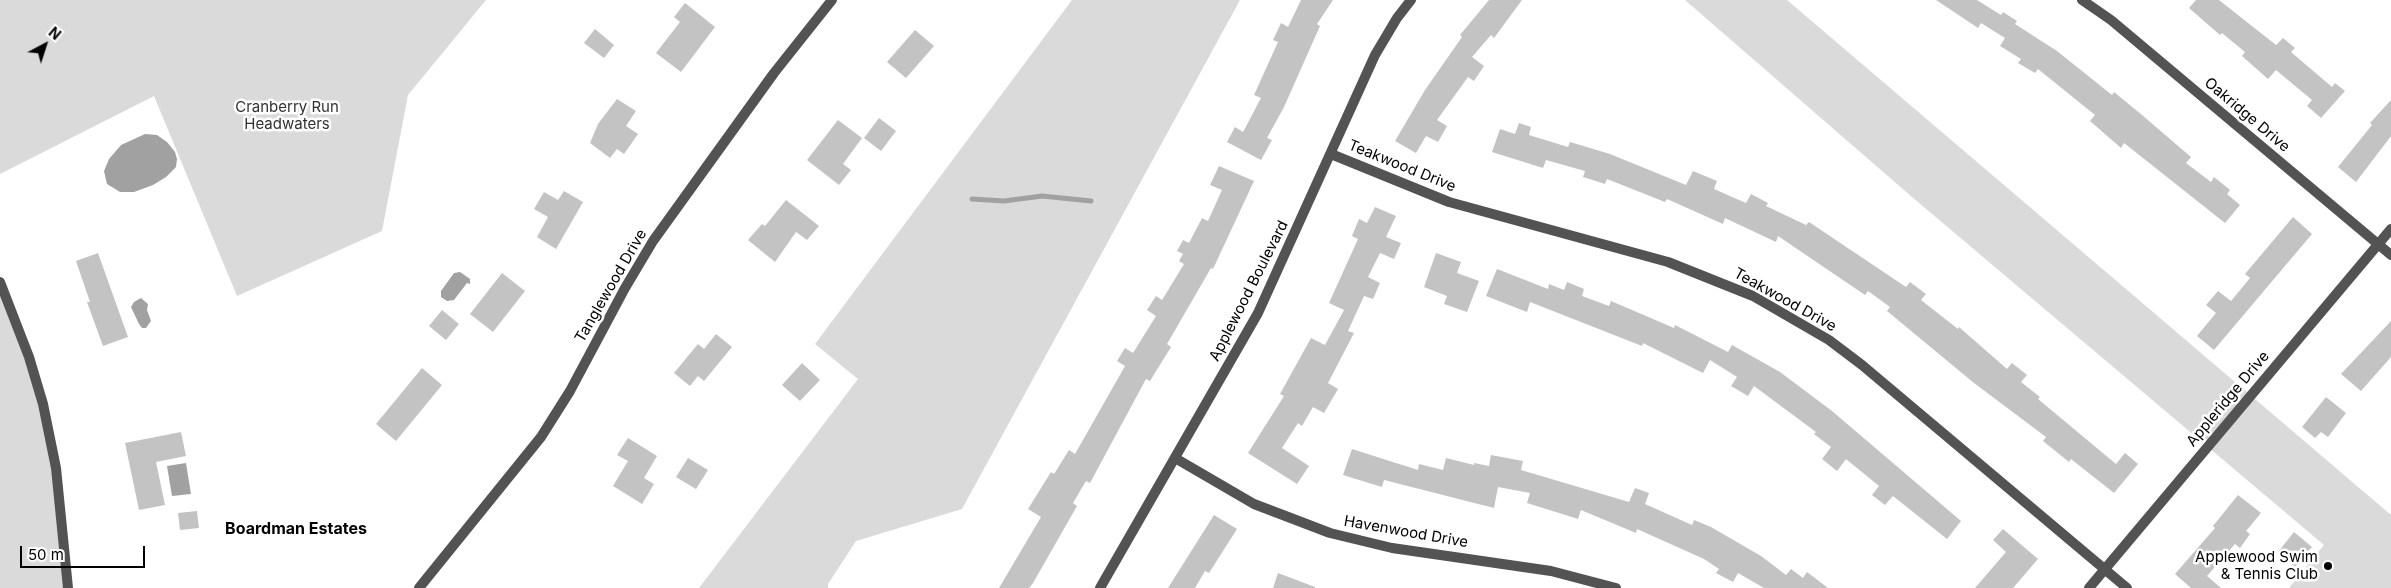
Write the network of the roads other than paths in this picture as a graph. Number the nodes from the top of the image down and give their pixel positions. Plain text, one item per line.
1 (832, 0) edge
2 (1411, 0) edge
3 (2082, 0) edge
4 (1331, 154) junction
5 (2391, 229) edge
6 (2378, 245) junction
7 (2391, 255) edge
8 (0, 282) edge
9 (1175, 458) junction
10 (2104, 569) junction
11 (68, 588) edge
12 (419, 588) edge
13 (1100, 588) edge
14 (1616, 588) edge
15 (2089, 588) edge
16 (2127, 588) edge

1 - 12 street, Tanglewood Drive
2 - 4 street, Applewood Boulevard
3 - 6 street, Oakridge Drive
4 - 9 street, Applewood Boulevard
4 - 10 street, Teakwood Drive
5 - 6 street, Appleridge Drive
6 - 7 street, Oakridge Drive
6 - 10 street, Appleridge Drive
8 - 11 street
9 - 13 street, Applewood Boulevard
9 - 14 street, Havenwood Drive
10 - 15 street, Appleridge Drive
10 - 16 street, Teakwood Drive

